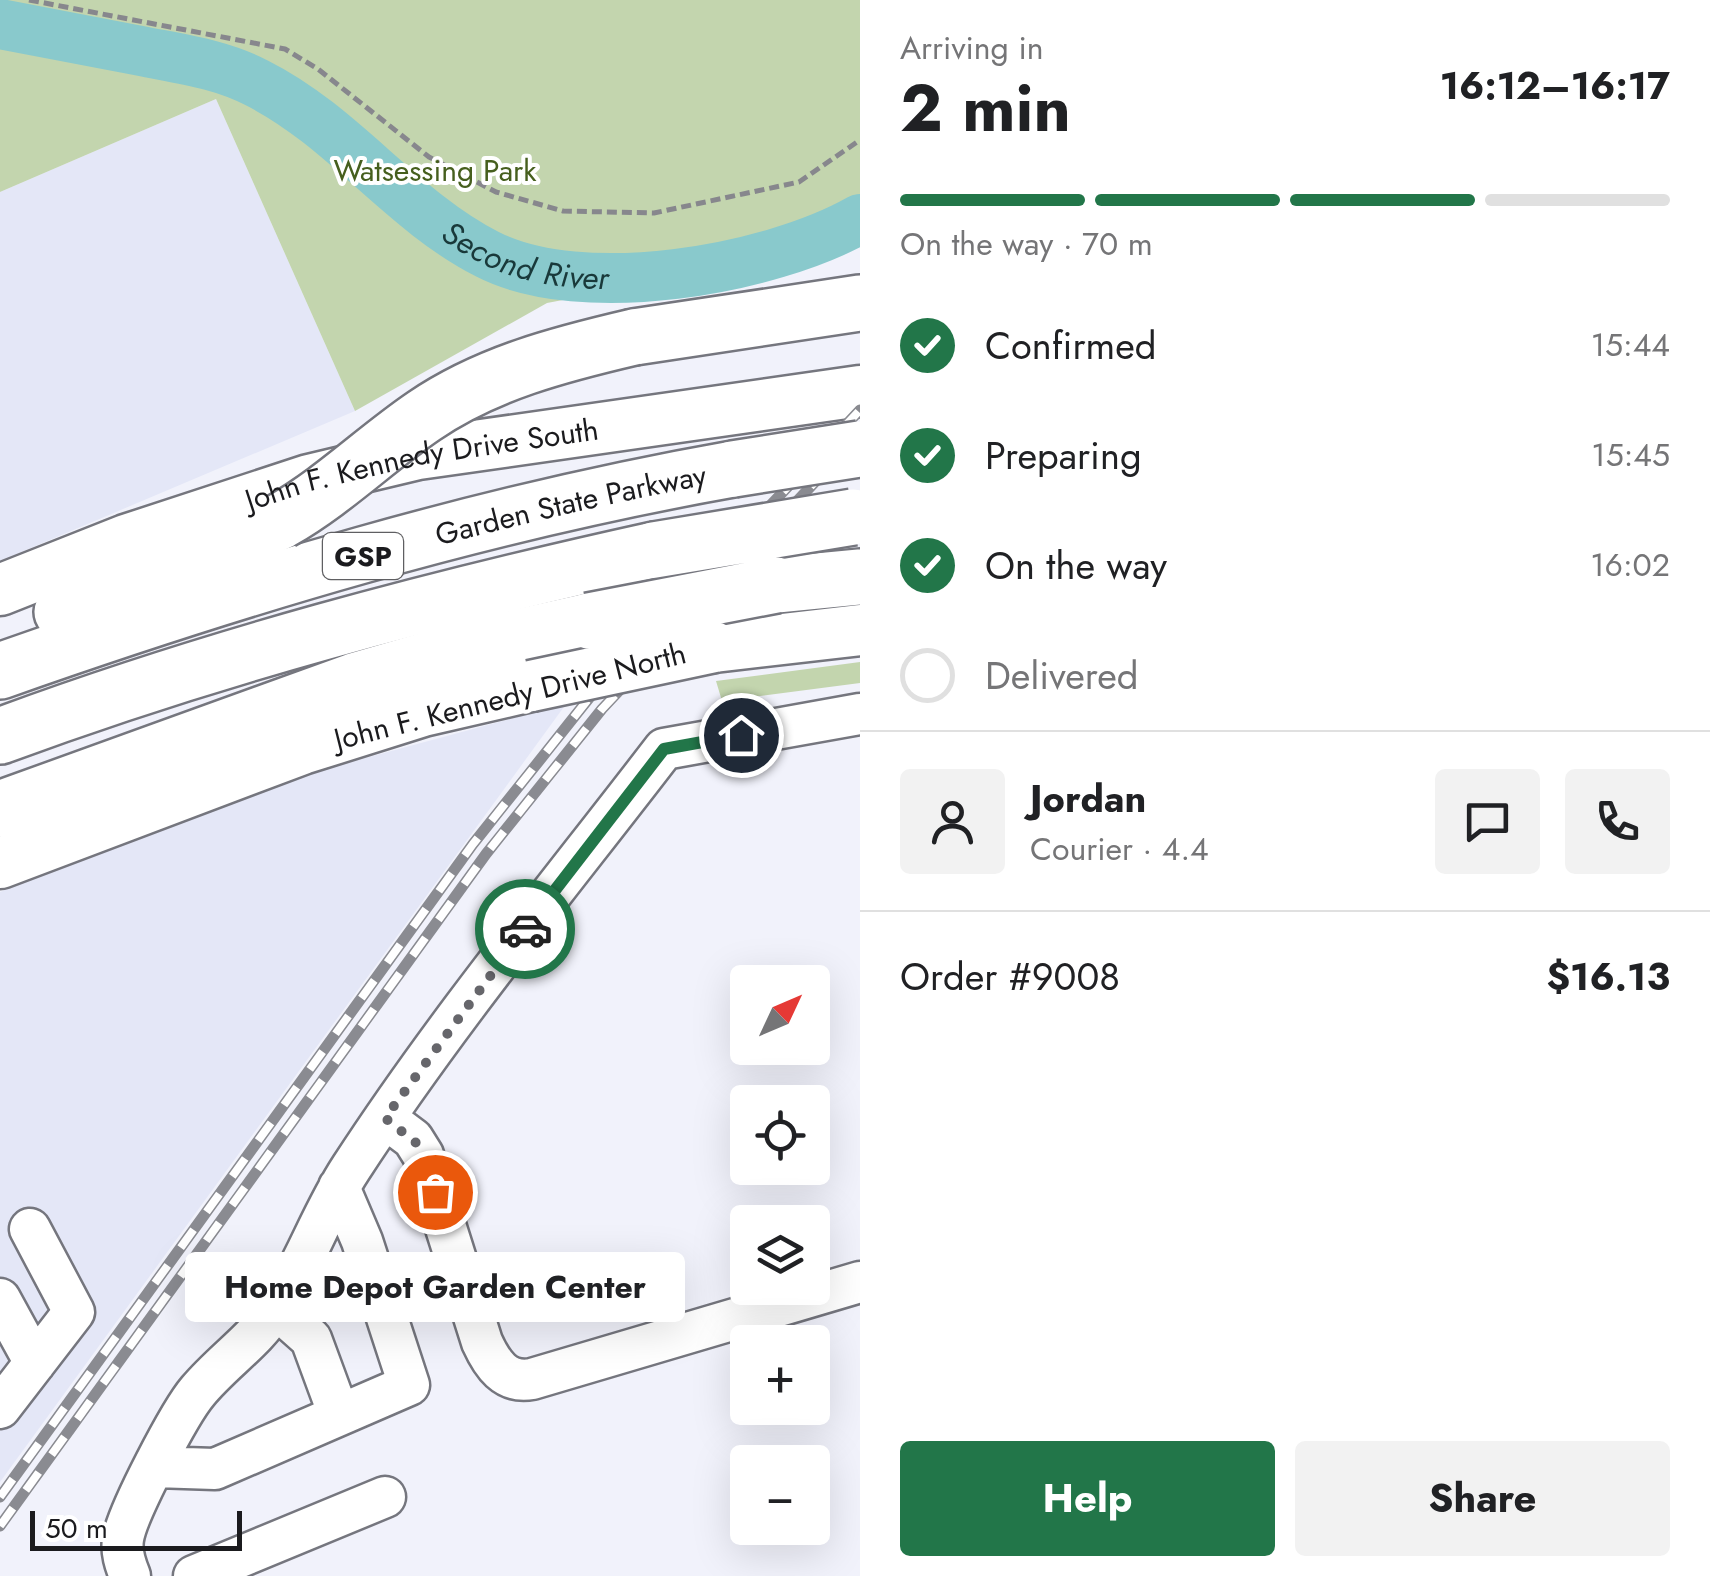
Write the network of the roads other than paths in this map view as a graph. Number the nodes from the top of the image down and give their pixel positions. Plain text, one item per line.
1 (860, 302) edge
2 (860, 391) edge
3 (860, 449) edge
4 (857, 517) edge
5 (860, 577) edge
6 (0, 590) edge
7 (860, 630) edge
8 (0, 635) edge
9 (0, 671) edge
10 (860, 714) edge
11 (0, 736) edge
12 (0, 809) edge
13 (0, 864) edge
14 (385, 1118) junction
15 (338, 1188) junction
16 (30, 1228) dead end
17 (860, 1282) edge
18 (0, 1299) edge
19 (276, 1308) junction
20 (35, 1363) junction
21 (0, 1408) edge
22 (339, 1415) junction
23 (155, 1467) junction
24 (385, 1497) dead end
25 (212, 1573) edge
26 (130, 1576) edge

1 - 8 highway, bridge
2 - 6 main road, John F. Kennedy Drive South
3 - 9 highway, Garden State Parkway / GSP, bridge
4 - 11 highway, Garden State Parkway / GSP, bridge
5 - 12 highway, bridge
7 - 13 main road, John F. Kennedy Drive North, bridge
10 - 14 street
14 - 15 street
14 - 17 street
15 - 19 street
15 - 22 street
16 - 20 street
18 - 20 street
19 - 22 street
19 - 23 street
20 - 21 street
22 - 23 street
23 - 26 street
24 - 25 street

